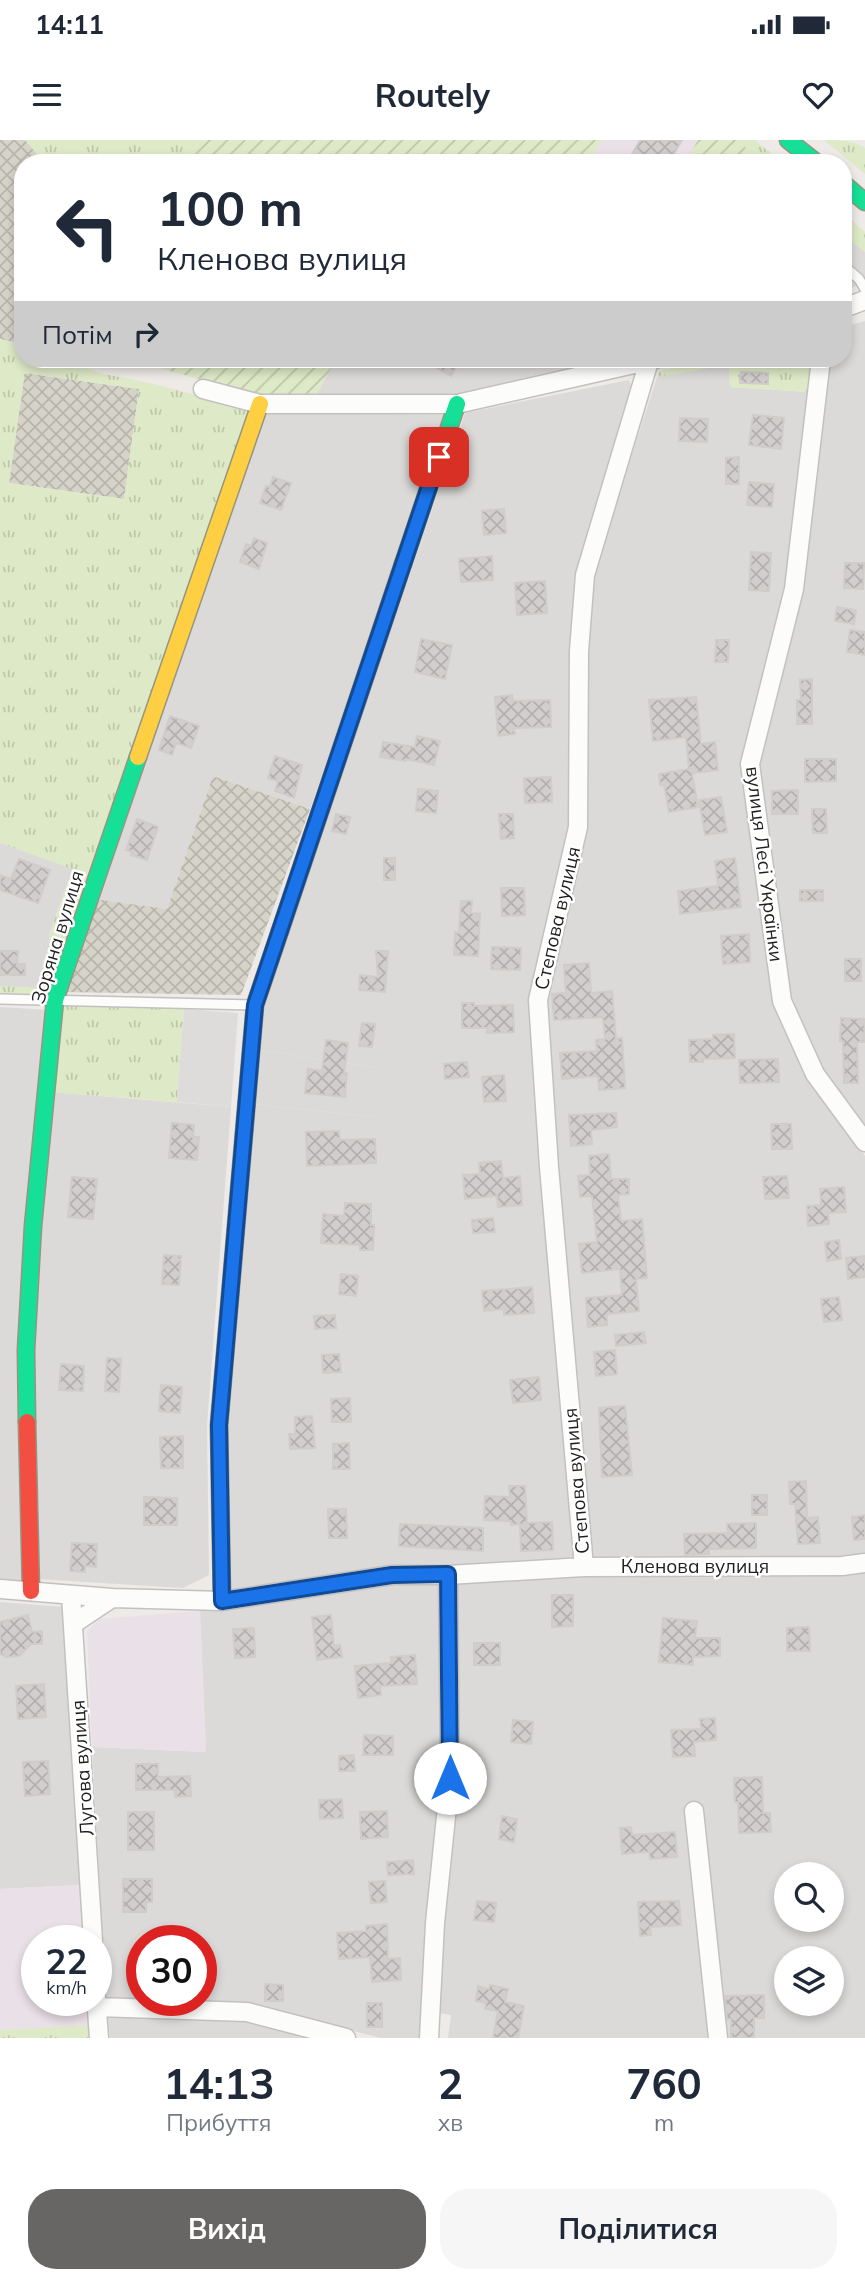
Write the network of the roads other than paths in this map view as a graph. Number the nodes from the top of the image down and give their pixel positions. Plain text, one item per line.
1 (788, 140) edge
2 (806, 154) edge
3 (852, 273) edge
4 (865, 289) edge
5 (617, 368) edge
6 (650, 368) edge
7 (820, 368) edge
8 (203, 389) dead end
9 (260, 404) junction
10 (457, 404) junction
11 (0, 999) edge
12 (55, 1000) junction
13 (255, 1005) junction
14 (865, 1142) edge
15 (865, 1563) edge
16 (584, 1567) junction
17 (448, 1574) junction
18 (0, 1589) edge
19 (31, 1591) junction
20 (71, 1595) junction
21 (112, 1598) junction
22 (222, 1601) junction
23 (73, 1624) junction
24 (694, 1811) dead end
25 (92, 1925) edge
26 (112, 2003) edge
27 (98, 2016) edge
28 (99, 2038) edge
29 (346, 2038) edge
30 (429, 2038) edge
31 (718, 2038) edge

1 - 2 street
3 - 4 lane
5 - 10 street
6 - 16 street, Степова вулиця
7 - 14 street, вулиця Лесі Українки
8 - 9 street
9 - 10 street
9 - 12 street, Зоряна вулиця
10 - 13 street
11 - 12 lane
12 - 13 lane
12 - 19 street, Зоряна вулиця
13 - 22 street
15 - 16 street, Кленова вулиця
16 - 17 street, Кленова вулиця
17 - 22 street, Кленова вулиця
17 - 30 street
18 - 19 street, Кленова вулиця
19 - 20 street, Кленова вулиця
20 - 21 street, Кленова вулиця
20 - 23 street, Лугова вулиця
21 - 22 street, Кленова вулиця
21 - 23 street
23 - 25 street, Лугова вулиця
24 - 31 street
26 - 29 street
27 - 28 street

